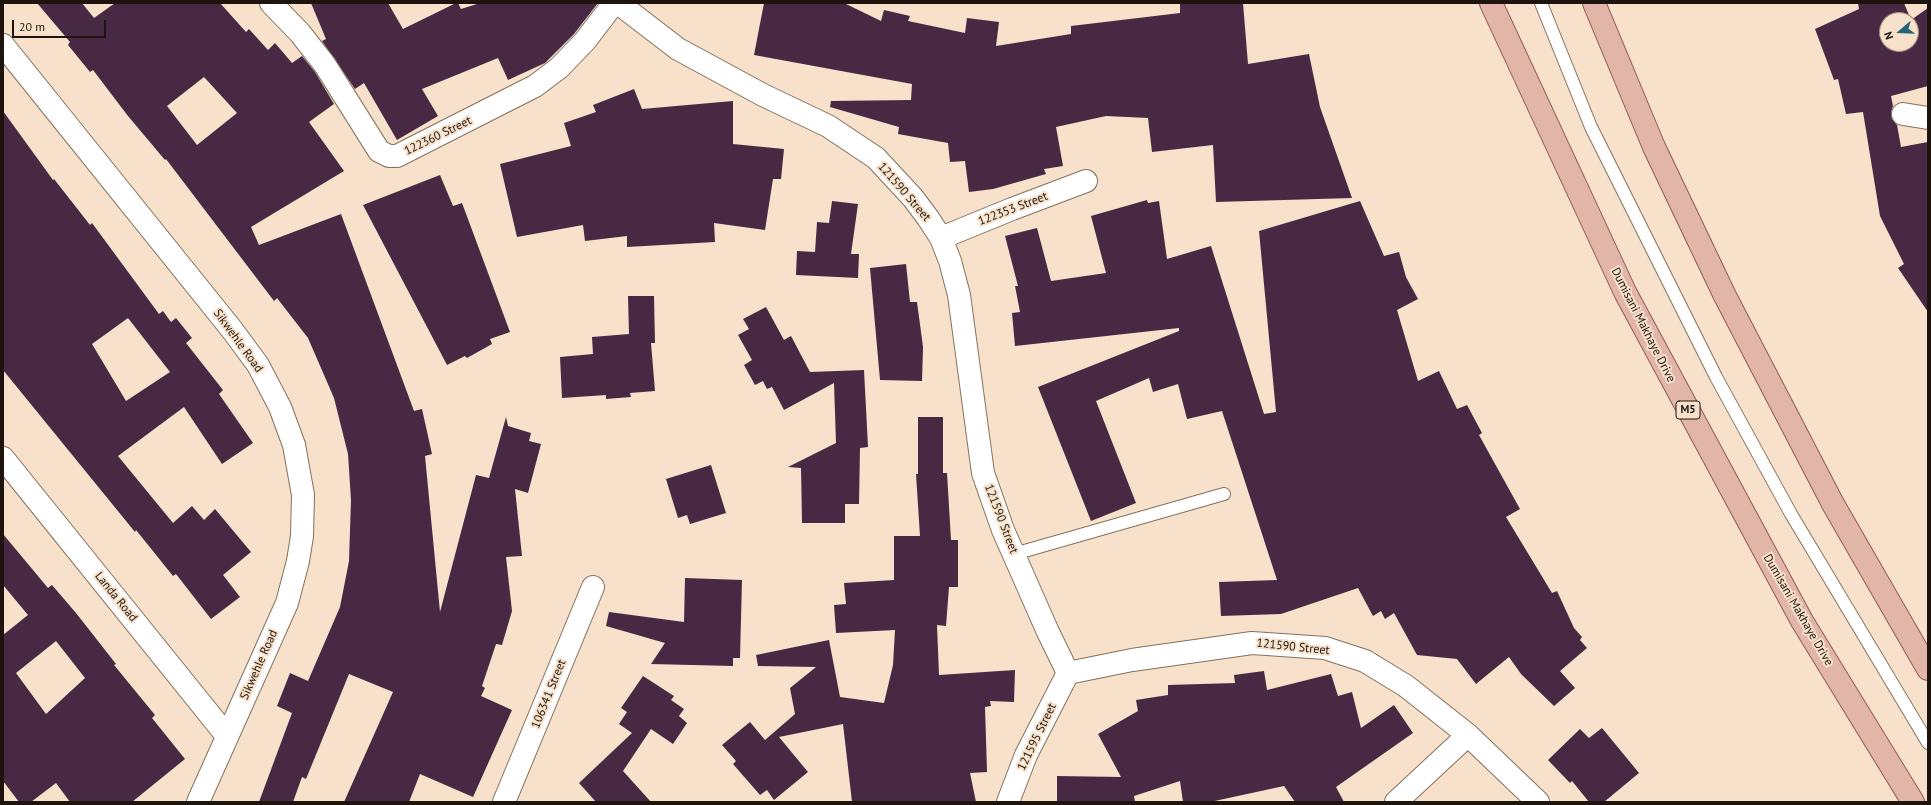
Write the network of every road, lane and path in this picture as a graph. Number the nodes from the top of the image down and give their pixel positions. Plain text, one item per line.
1 (271, 3) edge
2 (614, 3) edge
3 (618, 3) edge
4 (1491, 3) edge
5 (1541, 3) edge
6 (1594, 3) edge
7 (3, 45) edge
8 (1902, 114) dead end
9 (1928, 118) edge
10 (1086, 181) dead end
11 (940, 238) junction
12 (3, 458) edge
13 (1224, 494) dead end
14 (1014, 554) junction
15 (593, 586) dead end
16 (1928, 669) edge
17 (1068, 673) junction
18 (1468, 735) junction
19 (227, 736) junction
20 (1928, 743) edge
21 (198, 802) edge
22 (504, 802) edge
23 (1008, 802) edge
24 (1396, 802) edge
25 (1538, 802) edge
26 (1913, 802) edge

1 - 2 street, 122360 Street
3 - 11 street, 121590 Street
4 - 26 main road, Dumisani Makhaye Drive / M5
5 - 20 lane
6 - 16 main road
7 - 19 street, Sikwehle Road
8 - 9 street
10 - 11 street, 122353 Street
11 - 14 street, 121590 Street
12 - 19 street, Landa Road
13 - 14 lane
14 - 17 street, 121590 Street
15 - 22 street, 106341 Street
17 - 18 street, 121590 Street
17 - 23 street, 121595 Street
18 - 24 street
18 - 25 street, 121590 Street
19 - 21 street, Sikwehle Road

